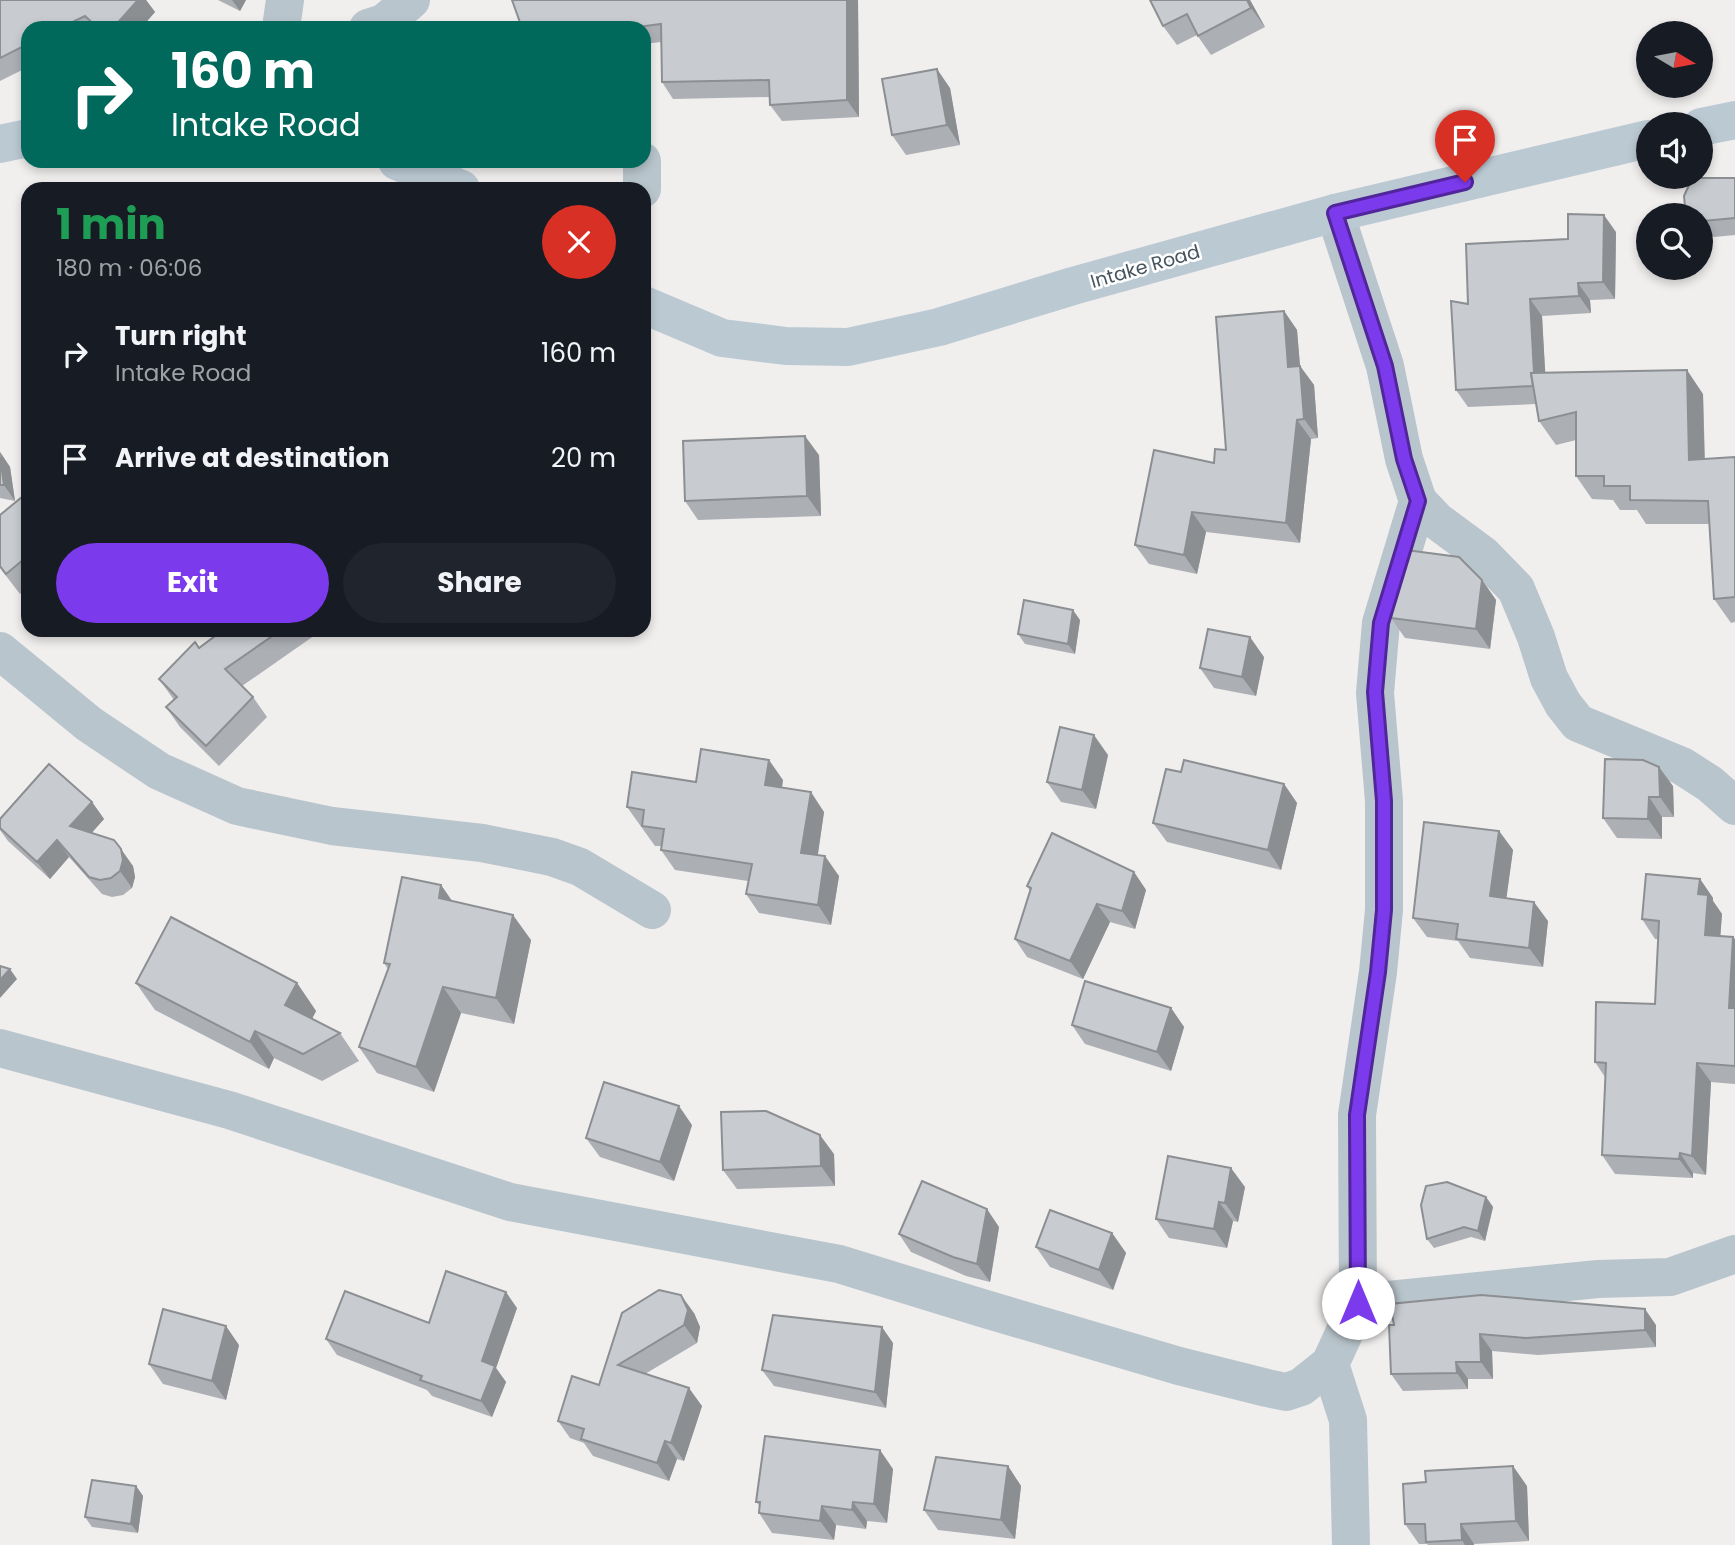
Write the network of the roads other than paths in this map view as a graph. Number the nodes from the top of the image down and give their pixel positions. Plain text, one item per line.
1 (285, 0) edge
2 (411, 0) edge
3 (282, 21) edge
4 (386, 21) edge
5 (1735, 120) edge
6 (1713, 125) edge
7 (21, 140) edge
8 (1636, 142) edge
9 (0, 145) edge
10 (413, 168) edge
11 (445, 182) edge
12 (1335, 213) junction
13 (651, 308) edge
14 (1418, 501) junction
15 (0, 651) edge
16 (1735, 806) edge
17 (652, 910) dead end
18 (0, 1048) edge
19 (1735, 1254) edge
20 (1358, 1303) junction
21 (1330, 1364) junction
22 (1351, 1545) edge

1 - 3 street
2 - 4 street
5 - 6 street
7 - 9 street
8 - 12 street, Intake Road
10 - 11 street
12 - 13 street, Intake Road
12 - 14 street
14 - 16 street
14 - 20 street
15 - 17 street
18 - 21 street
19 - 20 street
20 - 21 street
21 - 22 street

